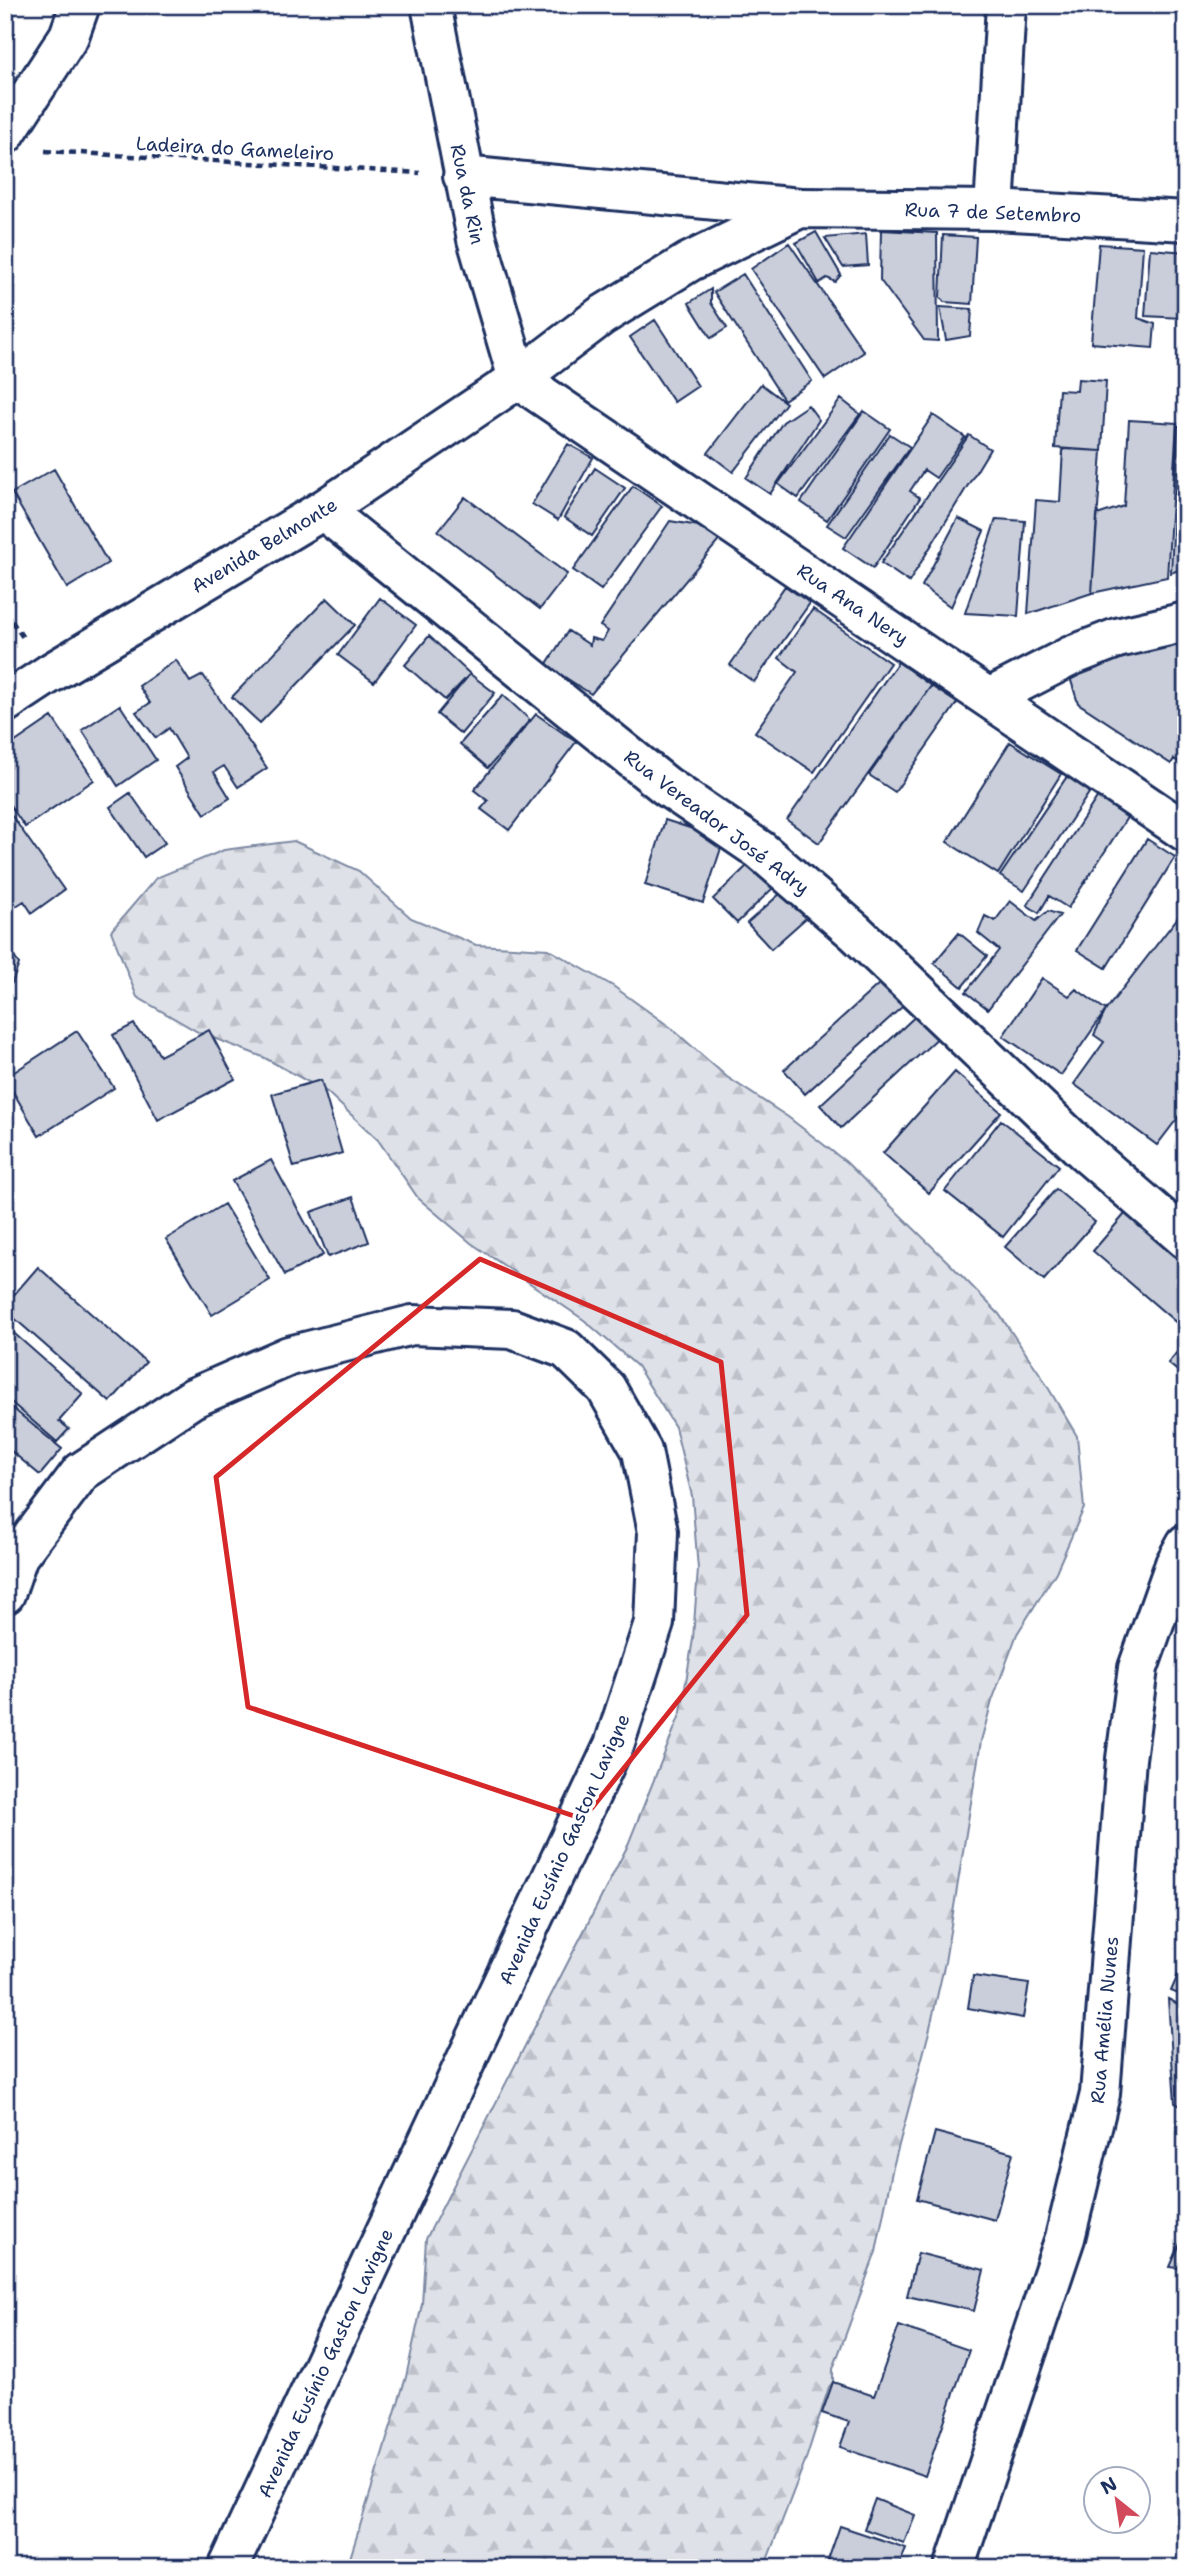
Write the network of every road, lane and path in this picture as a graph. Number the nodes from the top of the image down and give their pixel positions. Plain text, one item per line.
1 (80, 5) edge
2 (431, 5) edge
3 (1006, 5) edge
4 (19, 142) edge
5 (463, 176) junction
6 (800, 208) junction
7 (994, 209) junction
8 (1186, 221) edge
9 (518, 379) junction
10 (323, 510) junction
11 (1186, 622) edge
12 (991, 697) junction
13 (5, 703) edge
14 (1186, 832) edge
15 (1186, 1239) edge
16 (1186, 1544) edge
17 (5, 1594) edge
18 (228, 2568) edge
19 (954, 2568) edge

1 - 4 street
2 - 5 street, Rua da Rin
3 - 7 street
4 - 5 path, Ladeira do Gameleiro
5 - 6 street, Rua 7 de Setembro
5 - 9 street, Rua da Rin
6 - 7 street, Rua 7 de Setembro
6 - 9 street, Rua 7 de Setembro
7 - 8 street, Rua 7 de Setembro
9 - 10 street, Avenida Belmonte
9 - 12 street, Rua Ana Nery
10 - 13 street, Avenida Belmonte
10 - 15 street, Rua Vereador José Adry
11 - 12 street
12 - 14 street, Rua Ana Nery
16 - 19 street, Rua Amélia Nunes
17 - 18 street, Avenida Eusínio Gaston Lavigne

